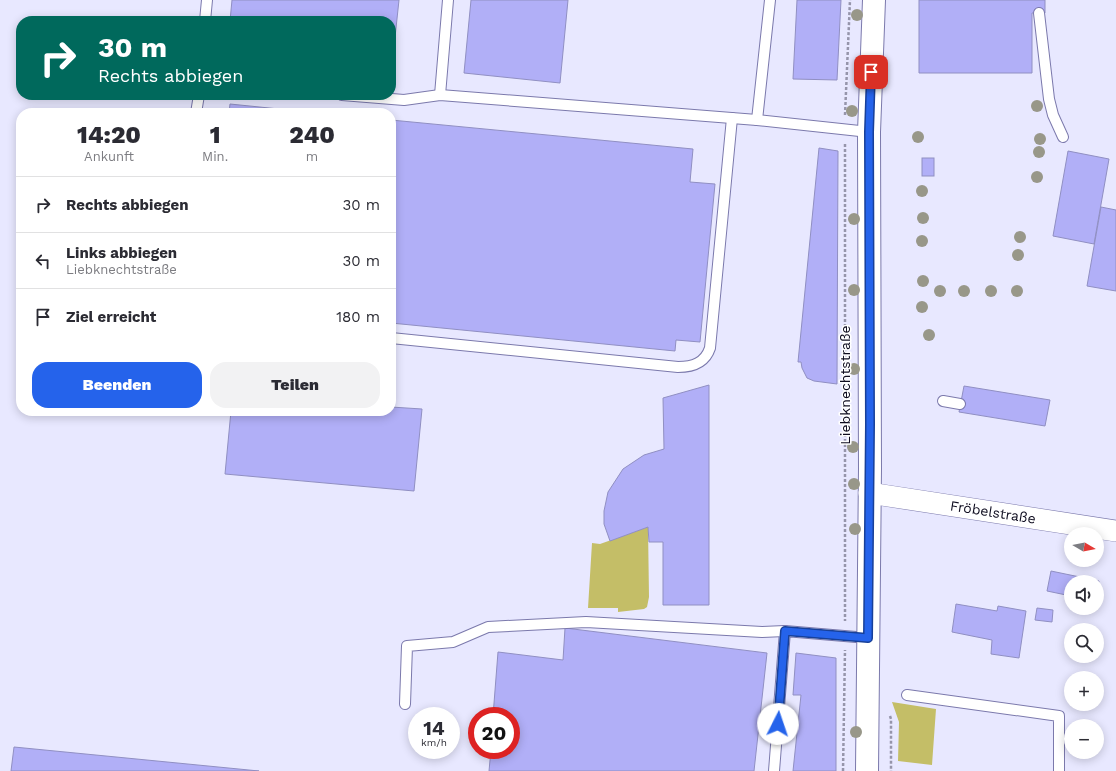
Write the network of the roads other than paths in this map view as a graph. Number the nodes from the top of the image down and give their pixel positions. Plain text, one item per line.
1 (207, 0) edge
2 (448, 0) edge
3 (770, 0) edge
4 (874, 0) edge
5 (1039, 13) dead end
6 (205, 16) edge
7 (440, 95) junction
8 (396, 99) edge
9 (732, 118) junction
10 (757, 120) junction
11 (869, 132) junction
12 (1063, 136) dead end
13 (396, 339) edge
14 (943, 401) dead end
15 (960, 404) dead end
16 (869, 493) junction
17 (1116, 531) edge
18 (785, 631) junction
19 (868, 638) junction
20 (907, 695) dead end
21 (405, 704) dead end
22 (774, 771) edge
23 (867, 771) edge
24 (1059, 771) edge

1 - 6 lane
2 - 7 lane
3 - 10 lane
4 - 11 street, Liebknechtstraße
5 - 12 lane
7 - 8 lane
7 - 9 lane
9 - 10 lane
9 - 13 lane
10 - 11 lane
11 - 16 street, Liebknechtstraße
14 - 15 lane
16 - 17 street, Fröbelstraße
16 - 19 street, Liebknechtstraße
18 - 19 lane
18 - 21 lane
18 - 22 lane
19 - 23 street, Liebknechtstraße
20 - 24 lane

